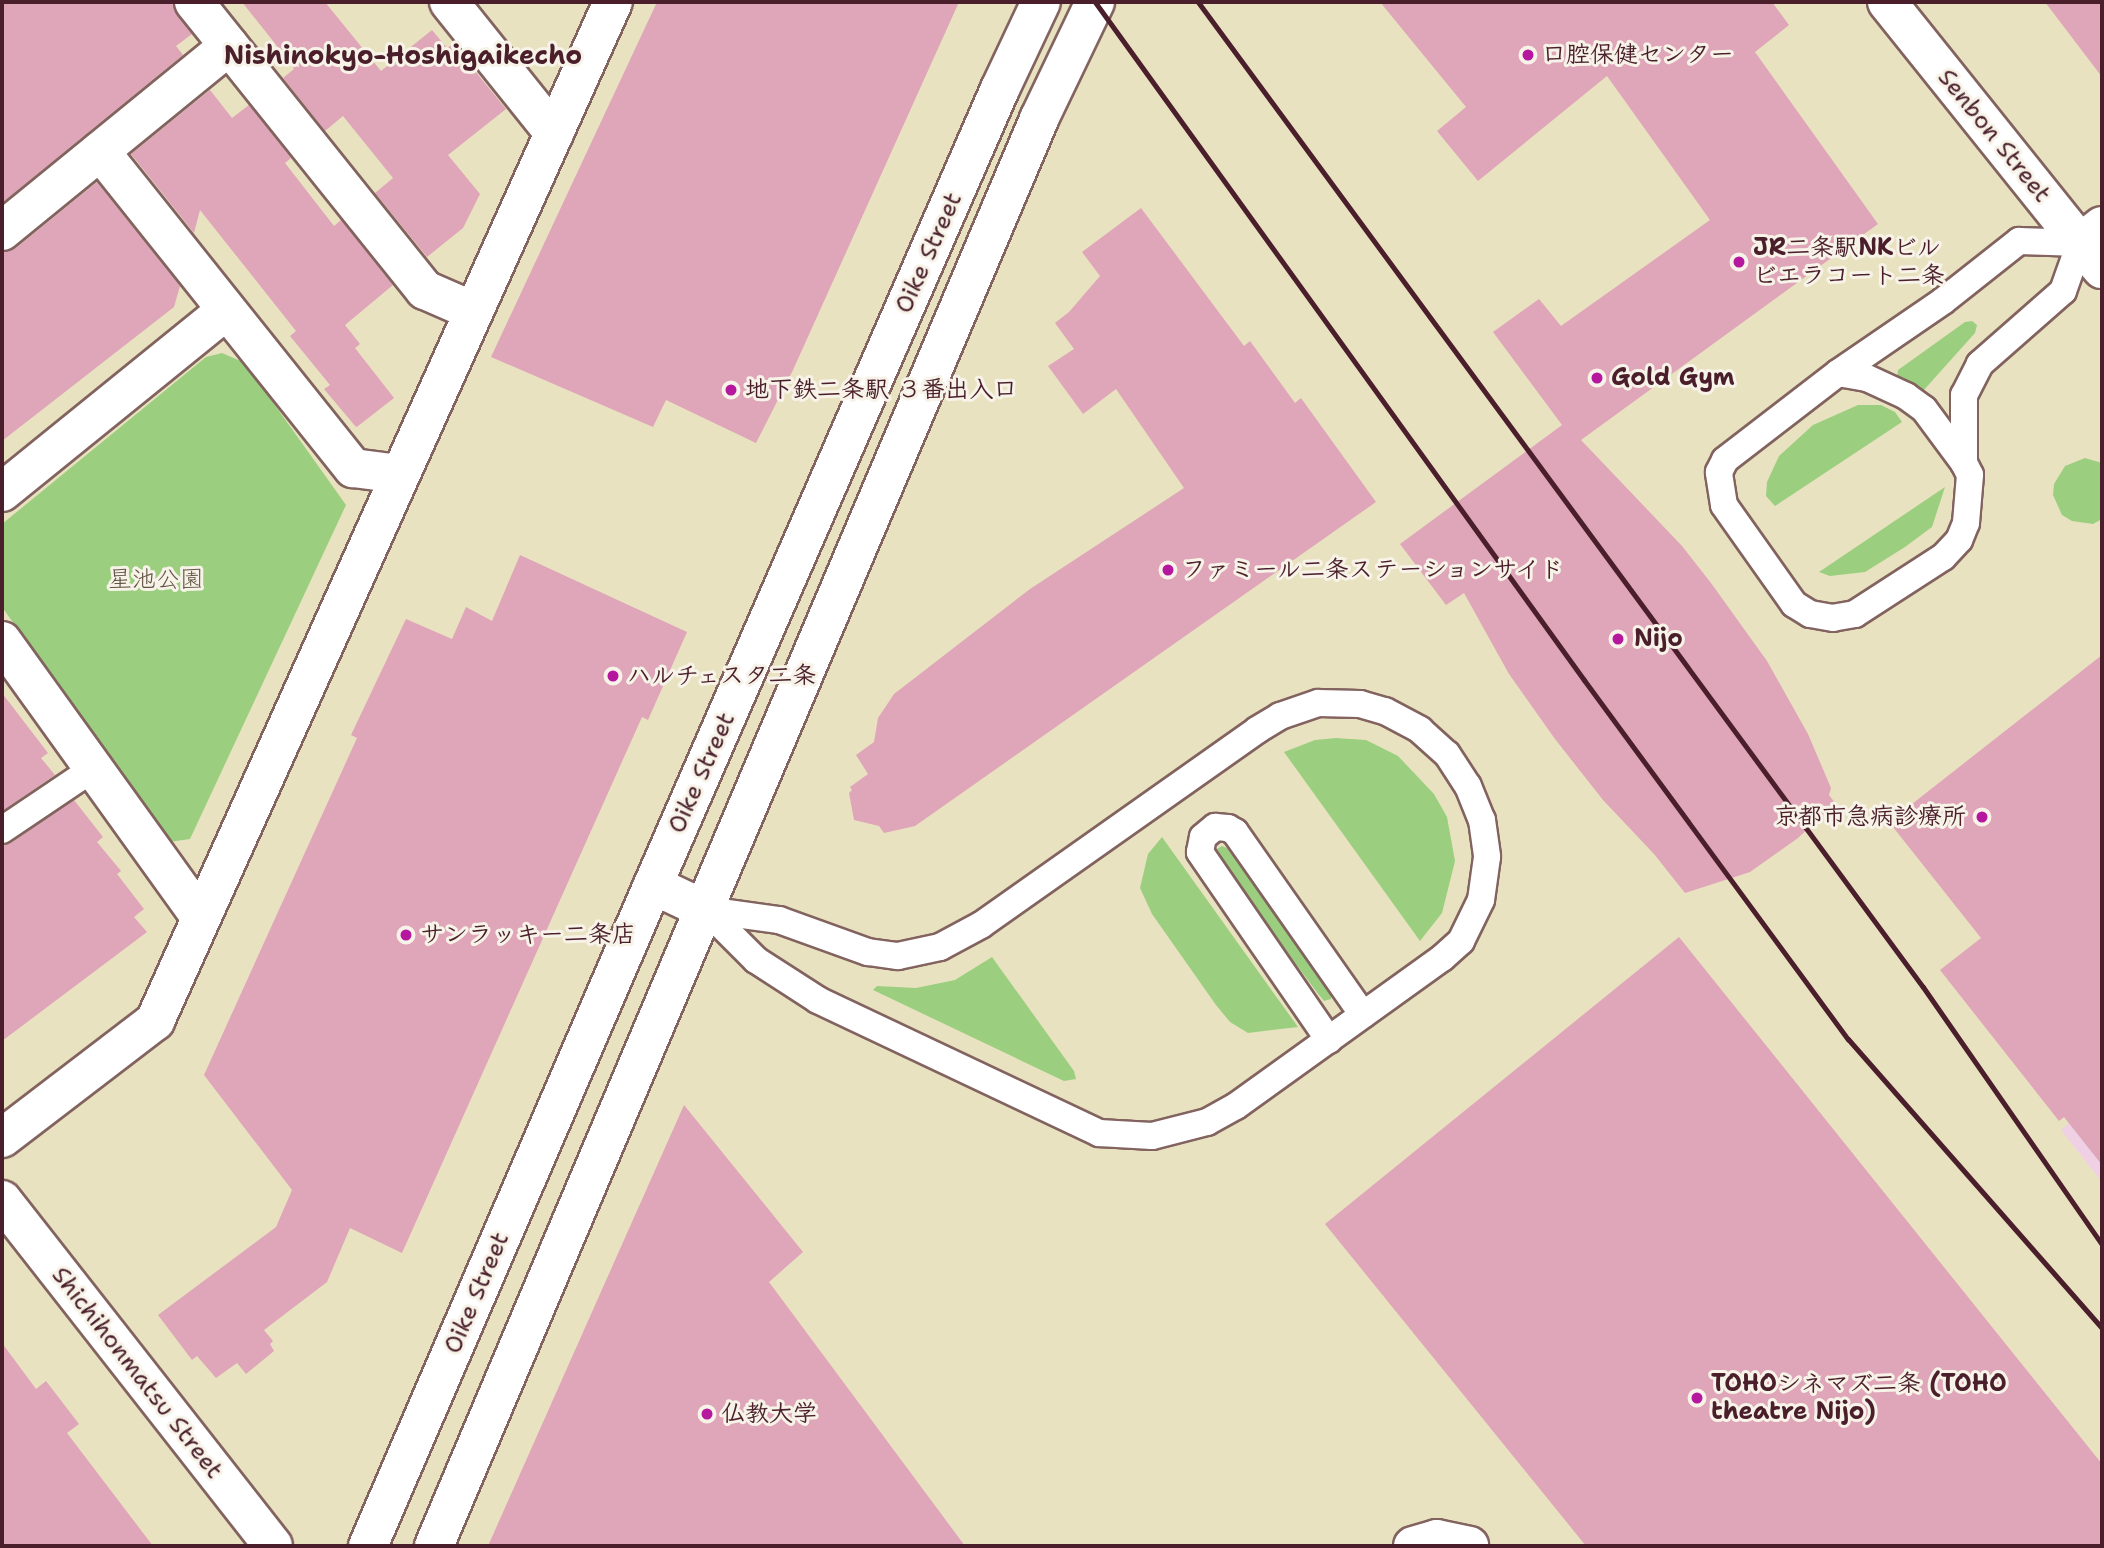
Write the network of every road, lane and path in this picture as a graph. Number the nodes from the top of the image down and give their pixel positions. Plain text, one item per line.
1 (194, 2) edge
2 (449, 2) edge
3 (613, 2) edge
4 (1041, 2) edge
5 (1095, 2) edge
6 (1887, 2) edge
7 (229, 46) junction
8 (554, 133) junction
9 (100, 151) junction
10 (2, 231) edge
11 (2095, 246) edge
12 (227, 310) junction
13 (473, 311) junction
14 (1838, 373) junction
15 (1964, 463) junction
16 (400, 474) junction
17 (2, 492) edge
18 (2, 641) edge
19 (94, 768) junction
20 (2, 830) edge
21 (653, 884) junction
22 (706, 910) junction
23 (201, 918) junction
24 (1363, 1015) junction
25 (1329, 1040) junction
26 (2, 1138) edge
27 (2, 1200) edge
28 (273, 1546) edge
29 (368, 1546) edge
30 (434, 1546) edge
31 (1413, 1546) edge
32 (1469, 1546) edge

1 - 7 street
2 - 8 street
3 - 8 street
4 - 21 street, Oike Street
5 - 22 street, Oike Street
6 - 11 street, Senbon Street
7 - 9 street
7 - 13 street
8 - 13 street
9 - 10 street
9 - 12 street
11 - 14 lane
11 - 15 lane
12 - 16 street
12 - 17 street
13 - 16 street
14 - 15 lane
14 - 15 lane
16 - 23 street
18 - 19 street
19 - 20 lane
19 - 23 street
21 - 22 street
21 - 29 street, Oike Street
22 - 24 lane
22 - 25 lane
22 - 30 street, Oike Street
23 - 26 street
24 - 25 lane
24 - 25 lane
27 - 28 street, Shichihonmatsu Street
31 - 32 street

